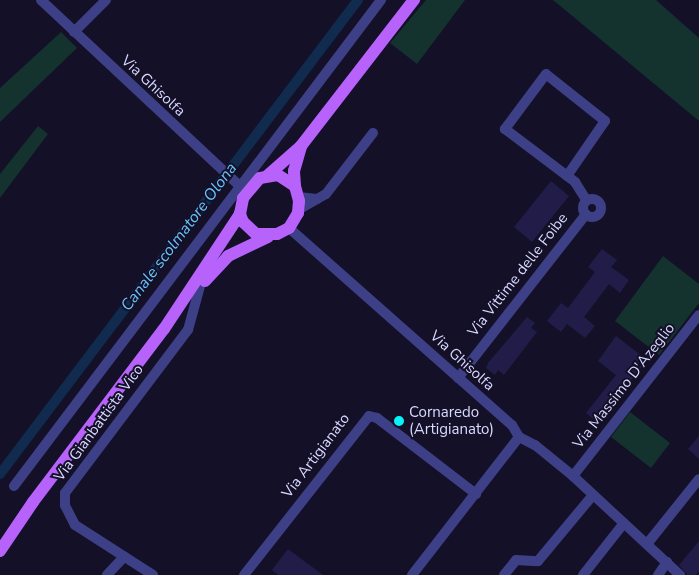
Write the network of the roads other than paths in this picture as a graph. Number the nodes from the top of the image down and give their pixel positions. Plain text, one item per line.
1 (41, 0) edge
2 (106, 0) edge
3 (381, 0) edge
4 (414, 0) edge
5 (74, 32) junction
6 (373, 133) dead end
7 (301, 146) junction
8 (267, 176) junction
9 (567, 176) junction
10 (241, 187) junction
11 (297, 198) junction
12 (587, 201) junction
13 (240, 214) junction
14 (586, 214) junction
15 (289, 228) junction
16 (268, 237) junction
17 (200, 286) junction
18 (699, 315) edge
19 (164, 329) junction
20 (458, 378) junction
21 (519, 437) junction
22 (573, 476) junction
23 (699, 479) edge
24 (14, 486) dead end
25 (476, 494) junction
26 (593, 495) junction
27 (624, 523) junction
28 (647, 544) junction
29 (0, 551) edge
30 (124, 557) junction
31 (667, 562) junction
32 (107, 575) edge
33 (153, 575) edge
34 (244, 575) edge
35 (412, 575) edge
36 (504, 575) edge
37 (583, 575) edge
38 (658, 575) edge
39 (680, 575) edge

1 - 5 street, Via Ghisolfa
2 - 5 street
3 - 10 street
4 - 7 main road
5 - 10 street, Via Ghisolfa
6 - 11 street
7 - 8 main road
7 - 11 main road
8 - 10 main road
8 - 11 main road
9 - 9 street
9 - 12 street
10 - 13 main road
10 - 24 street
11 - 15 main road
12 - 14 street
12 - 14 street
13 - 16 main road
13 - 19 main road
14 - 20 street, Via Vittime delle Foibe
15 - 16 main road
15 - 20 street, Via Ghisolfa
16 - 17 main road
17 - 19 main road
17 - 30 street, Via Gianbattista Vico
18 - 22 street, Via Massimo D'Azeglio
19 - 29 main road
20 - 21 street, Via Ghisolfa
21 - 22 street, Via Ghisolfa
21 - 25 street
22 - 26 street, Via Ghisolfa
23 - 28 street
25 - 34 street, Via Artigianato
25 - 35 street
26 - 27 street, Via Ghisolfa
26 - 36 street
27 - 28 street, Via Ghisolfa
27 - 37 street
28 - 31 street, Via Ghisolfa
30 - 32 street
30 - 33 street, Via Gianbattista Vico
31 - 38 street
31 - 39 street, Via Ghisolfa

